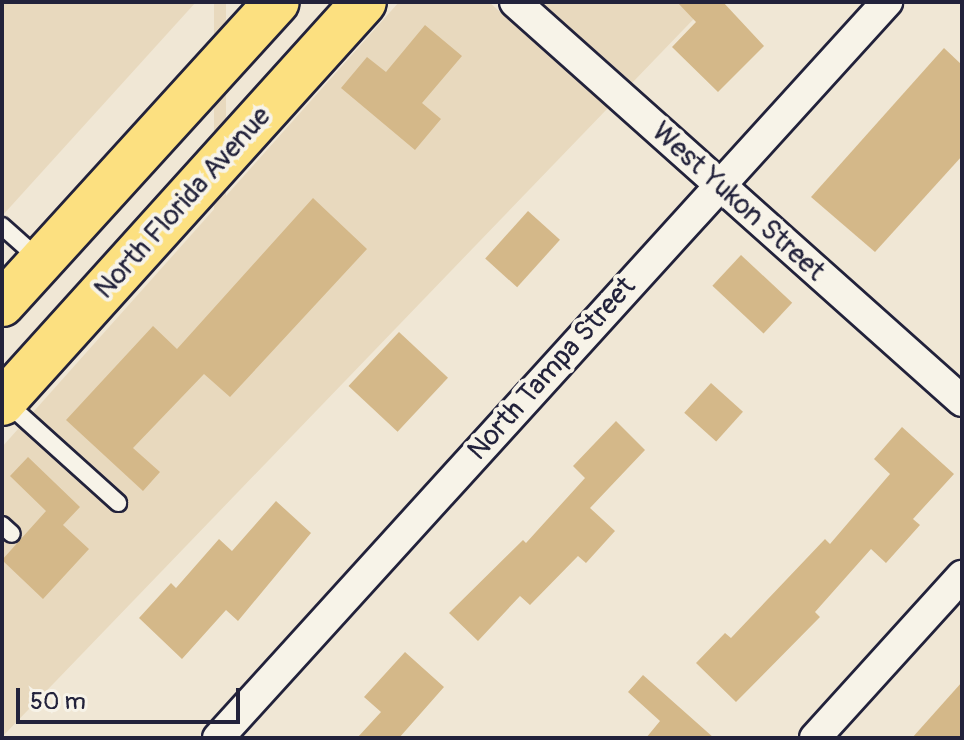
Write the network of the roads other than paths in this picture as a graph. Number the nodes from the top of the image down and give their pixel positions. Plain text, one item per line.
1 (277, 2) edge
2 (364, 2) edge
3 (515, 2) edge
4 (887, 2) edge
5 (719, 185) junction
6 (2, 226) edge
7 (41, 261) junction
8 (2, 304) edge
9 (90, 305) junction
10 (962, 401) edge
11 (3, 402) edge
12 (118, 503) dead end
13 (962, 576) edge
14 (218, 738) edge
15 (815, 738) edge

1 - 7 main road
2 - 9 main road, North Florida Avenue
3 - 5 street, West Yukon Street
4 - 5 street, North Tampa Street
5 - 10 street, West Yukon Street
5 - 14 street, North Tampa Street
6 - 7 lane
7 - 8 main road
7 - 9 main road
9 - 11 main road, North Florida Avenue
11 - 12 lane
13 - 15 street

